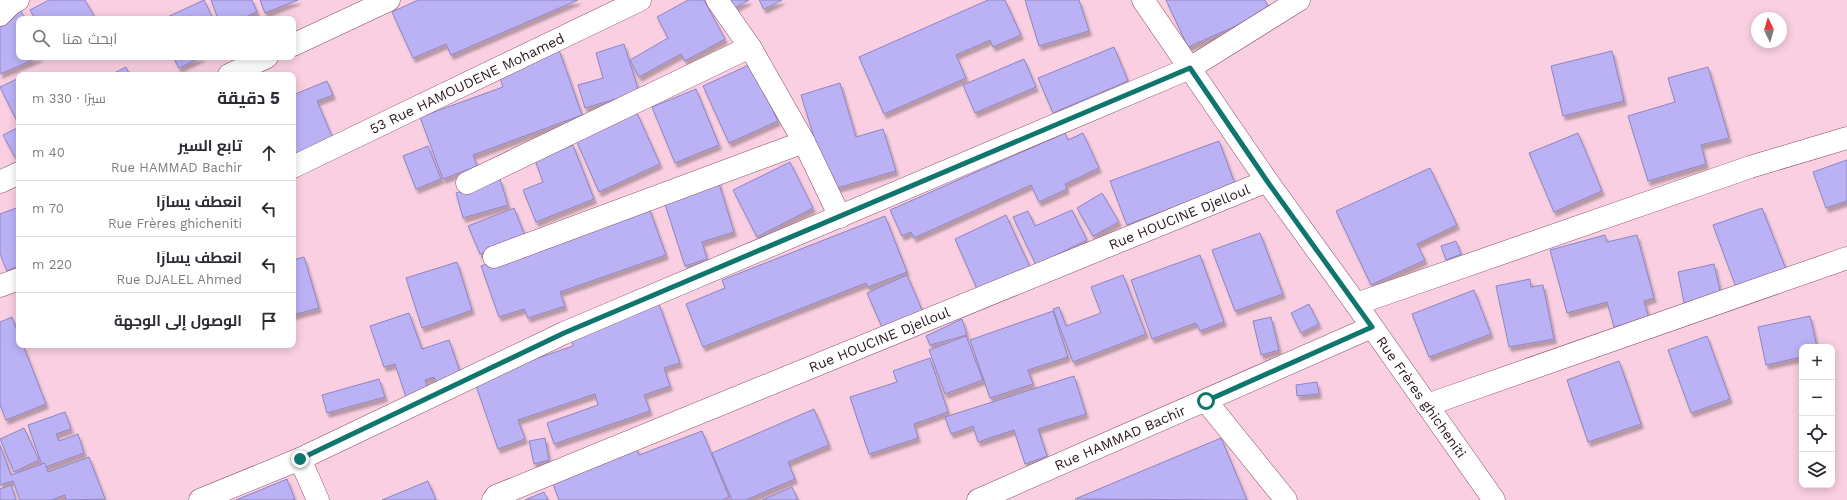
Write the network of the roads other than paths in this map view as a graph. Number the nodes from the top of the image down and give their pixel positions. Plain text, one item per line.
1 (18, 0) edge
2 (389, 0) edge
3 (640, 0) edge
4 (717, 0) edge
5 (1143, 0) edge
6 (1299, 0) edge
7 (0, 15) edge
8 (296, 44) edge
9 (750, 47) junction
10 (261, 60) edge
11 (1190, 68) junction
12 (235, 72) edge
13 (1847, 138) edge
14 (804, 142) junction
15 (296, 166) edge
16 (16, 174) edge
17 (1267, 181) junction
18 (0, 182) edge
19 (467, 183) dead end
20 (840, 217) junction
21 (494, 257) dead end
22 (1847, 258) edge
23 (16, 280) edge
24 (0, 286) edge
25 (1356, 304) junction
26 (1372, 327) junction
27 (1206, 401) junction
28 (1427, 405) junction
29 (300, 459) junction
30 (200, 500) edge
31 (318, 500) edge
32 (493, 500) edge
33 (978, 500) edge
34 (1286, 500) edge
35 (1494, 500) edge

1 - 7 street
2 - 8 street
3 - 15 street, 53 Rue HAMOUDENE Mohamed
4 - 9 street
5 - 11 street, Rue Frères ghicheniti
6 - 11 street
9 - 14 street
9 - 19 street
10 - 12 street
11 - 17 street, Rue Frères ghicheniti
11 - 20 street
13 - 25 street
14 - 20 street
14 - 21 street
16 - 18 street
17 - 25 street, Rue Frères ghicheniti
17 - 32 street, Rue HOUCINE Djelloul
20 - 29 street
22 - 28 street
23 - 24 street
25 - 26 street, Rue Frères ghicheniti
26 - 27 street, Rue HAMMAD Bachir
26 - 28 street, Rue Frères ghicheniti
27 - 33 street, Rue HAMMAD Bachir
27 - 34 street
28 - 35 street, Rue Frères ghicheniti
29 - 30 street
29 - 31 street

